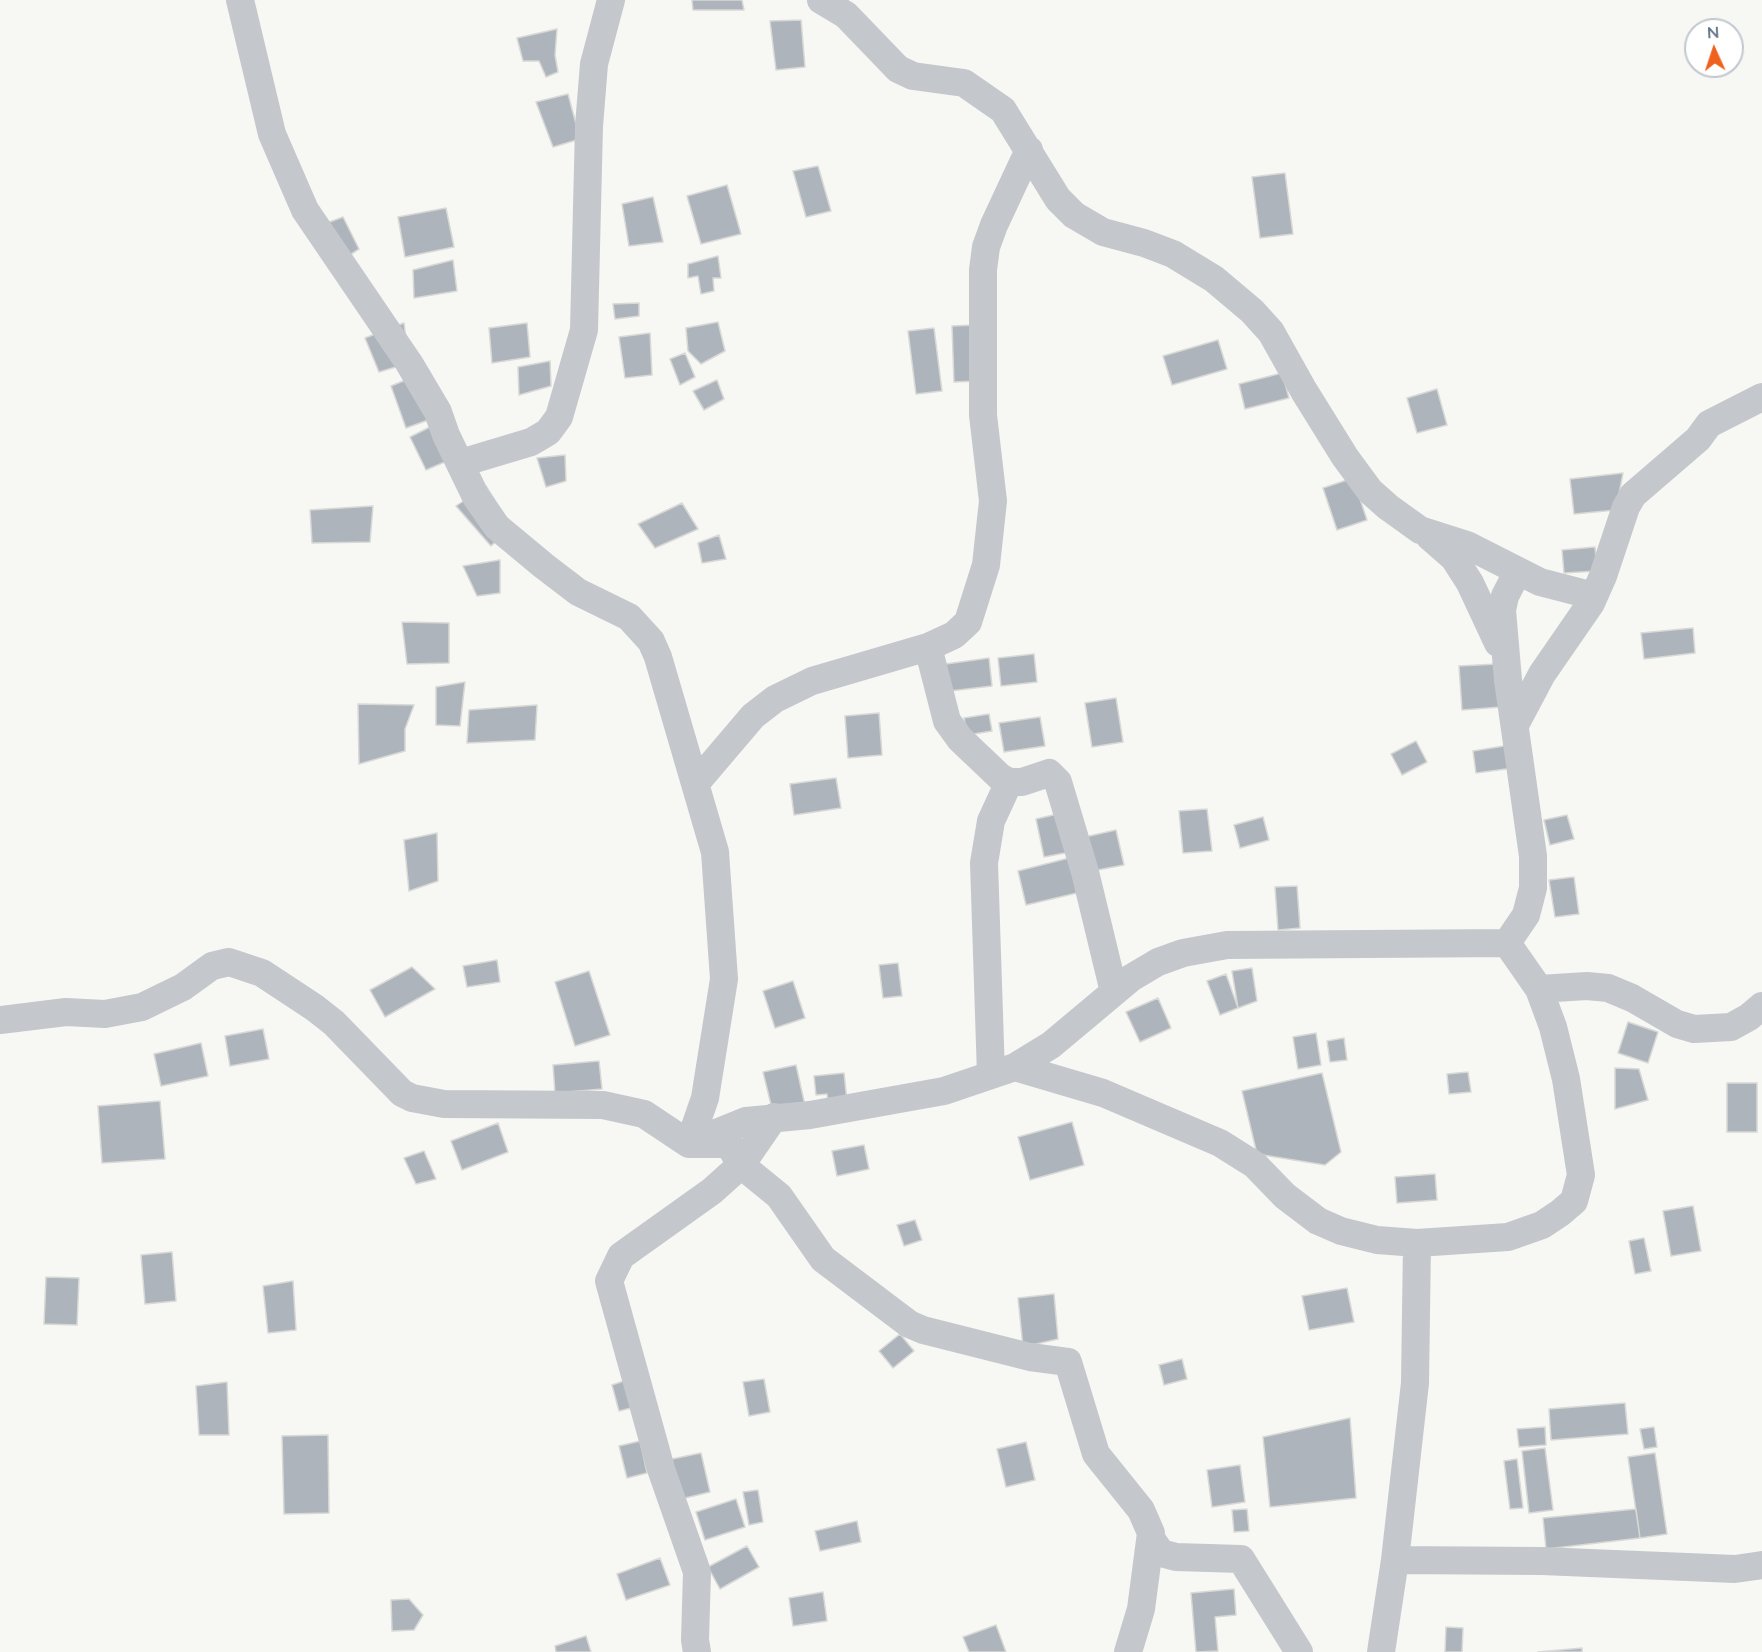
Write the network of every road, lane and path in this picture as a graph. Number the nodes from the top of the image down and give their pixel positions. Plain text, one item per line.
1 (240, 0) edge
2 (611, 0) edge
3 (821, 0) edge
4 (1029, 150) junction
5 (1762, 397) edge
6 (460, 463) junction
7 (1420, 530) junction
8 (1518, 572) junction
9 (1594, 596) junction
10 (928, 646) junction
11 (1506, 662) junction
12 (1515, 725) junction
13 (1009, 782) junction
14 (696, 783) junction
15 (1507, 943) junction
16 (1539, 989) junction
17 (1114, 992) junction
18 (1762, 1006) edge
19 (0, 1020) edge
20 (1003, 1071) junction
21 (774, 1117) junction
22 (689, 1144) junction
23 (741, 1165) junction
24 (1417, 1244) junction
25 (1152, 1540) junction
26 (1395, 1560) junction
27 (1762, 1565) edge
28 (694, 1649) edge
29 (1128, 1652) edge
30 (1299, 1652) edge
31 (1381, 1652) edge

1 - 6 street
2 - 6 street
3 - 4 street
4 - 7 street
4 - 10 street
5 - 9 street
6 - 14 street
7 - 8 street
7 - 11 street
8 - 9 street
8 - 11 street
9 - 12 street
10 - 13 street
10 - 14 street
11 - 12 street
12 - 15 street
13 - 17 street
13 - 20 street
14 - 22 street
15 - 16 street
15 - 17 street
16 - 18 street
16 - 24 street
17 - 20 street
19 - 22 street
20 - 21 street
20 - 24 street
21 - 22 street
21 - 23 street
22 - 23 street
23 - 25 street
23 - 28 street
24 - 26 street
25 - 29 street
25 - 30 street
26 - 27 street
26 - 31 street

